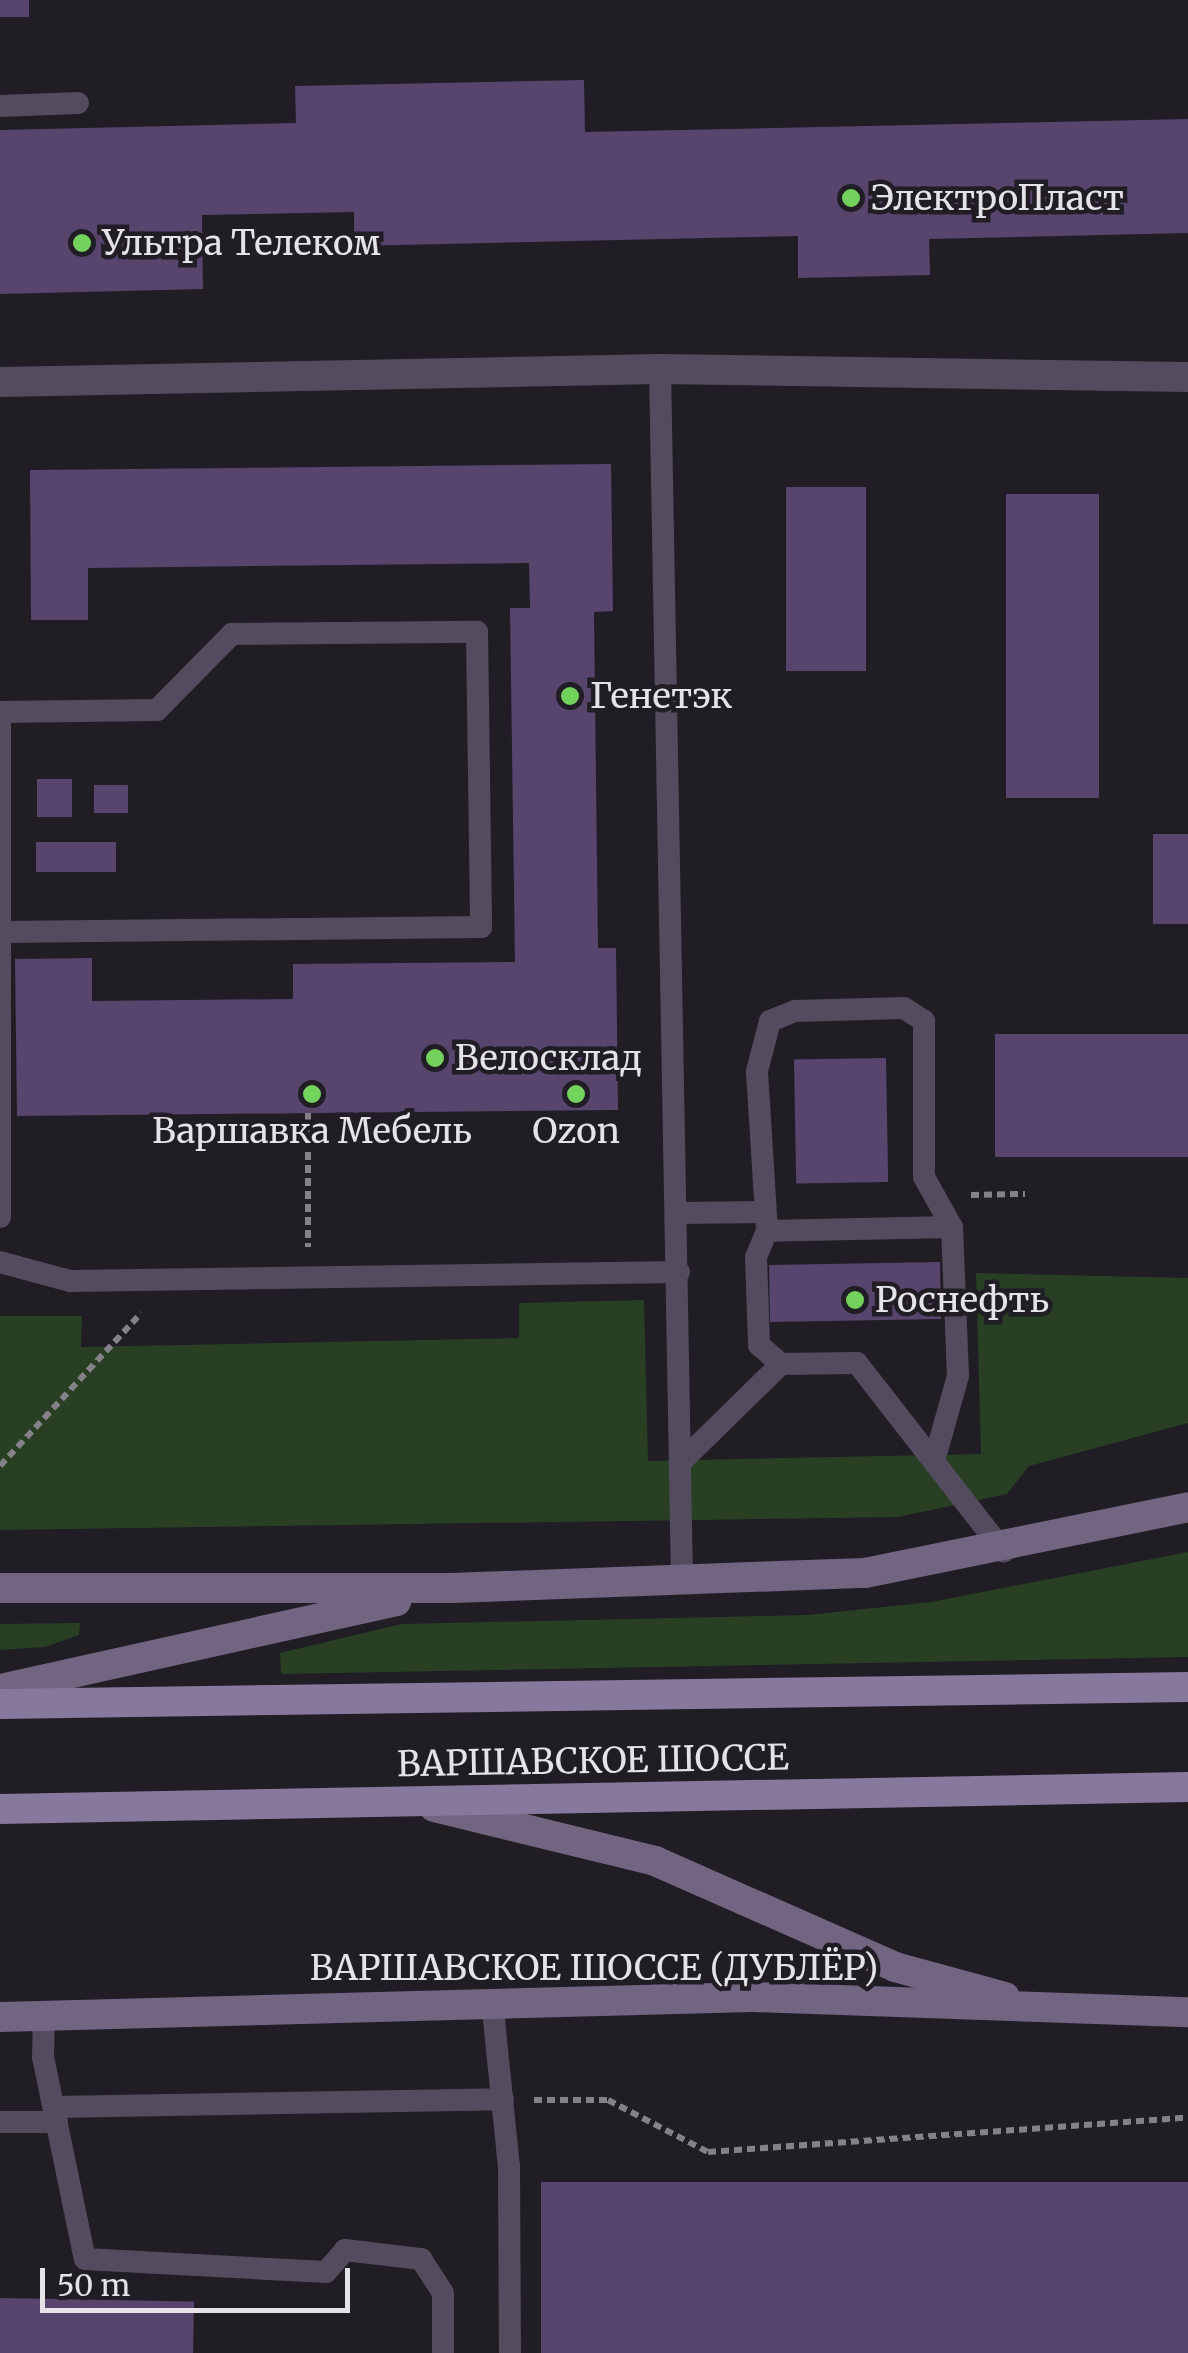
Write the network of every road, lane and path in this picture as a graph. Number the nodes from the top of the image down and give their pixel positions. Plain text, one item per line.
1 (78, 104) dead end
2 (0, 106) edge
3 (660, 369) junction
4 (1188, 377) edge
5 (0, 382) edge
6 (0, 716) edge
7 (2, 932) junction
8 (308, 1113) dead end
9 (989, 1194) dead end
10 (1025, 1194) dead end
11 (678, 1214) junction
12 (0, 1217) edge
13 (766, 1222) junction
14 (952, 1228) junction
15 (0, 1262) edge
16 (678, 1272) junction
17 (308, 1277) junction
18 (172, 1280) junction
19 (781, 1364) junction
20 (936, 1454) junction
21 (682, 1461) junction
22 (0, 1466) edge
23 (1188, 1508) edge
24 (1004, 1552) junction
25 (682, 1584) junction
26 (0, 1588) edge
27 (452, 1588) junction
28 (1188, 1687) edge
29 (0, 1689) edge
30 (0, 1704) edge
31 (1188, 1788) edge
32 (417, 1802) junction
33 (0, 1809) edge
34 (492, 2000) junction
35 (1188, 2012) edge
36 (1066, 2013) junction
37 (44, 2014) junction
38 (0, 2016) edge
39 (503, 2100) junction
40 (55, 2114) junction
41 (1188, 2118) edge
42 (0, 2122) edge
43 (443, 2353) edge
44 (510, 2353) edge

1 - 2 lane
3 - 4 street
3 - 5 street
3 - 11 lane
6 - 7 lane
6 - 7 lane
7 - 12 lane
8 - 17 path
9 - 10 path
11 - 13 lane
11 - 16 lane
13 - 14 lane
13 - 14 lane
13 - 19 lane
14 - 20 lane
15 - 18 lane
16 - 17 lane
16 - 21 lane
17 - 18 lane
18 - 22 path
19 - 20 lane
19 - 21 lane
20 - 24 lane
21 - 25 lane
23 - 24 main road
24 - 25 main road
25 - 27 main road
26 - 27 main road
27 - 29 main road
28 - 30 main road, ВАРШАВСКОЕ ШОССЕ
31 - 32 main road, ВАРШАВСКОЕ ШОССЕ
32 - 33 main road, ВАРШАВСКОЕ ШОССЕ
32 - 36 main road
34 - 36 main road, ВАРШАВСКОЕ ШОССЕ (ДУБЛЁР)
34 - 37 main road, ВАРШАВСКОЕ ШОССЕ (ДУБЛЁР)
34 - 39 lane
35 - 36 main road, ВАРШАВСКОЕ ШОССЕ (ДУБЛЁР)
37 - 38 main road, ВАРШАВСКОЕ ШОССЕ (ДУБЛЁР)
37 - 40 lane
39 - 40 lane
39 - 41 path
39 - 44 lane
40 - 42 lane
40 - 43 lane

